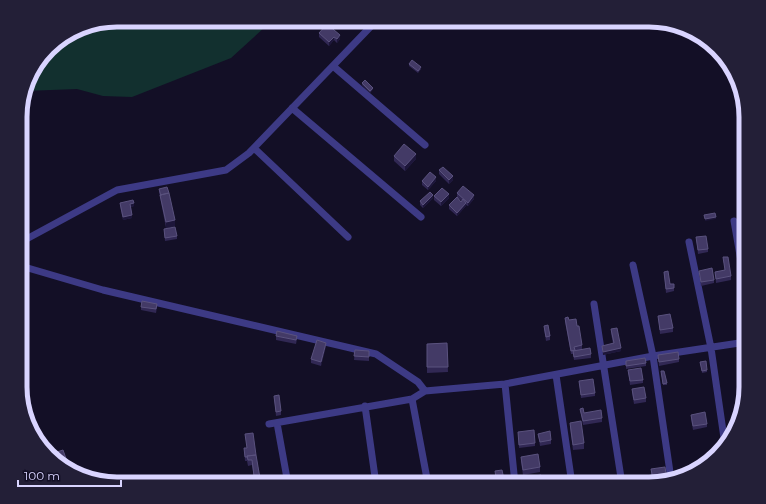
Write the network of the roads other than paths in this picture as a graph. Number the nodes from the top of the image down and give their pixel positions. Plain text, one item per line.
1 (370, 27) edge
2 (332, 66) junction
3 (292, 108) junction
4 (425, 144) dead end
5 (254, 148) junction
6 (421, 216) dead end
7 (734, 221) dead end
8 (348, 237) dead end
9 (27, 239) edge
10 (689, 242) dead end
11 (739, 250) edge
12 (633, 265) dead end
13 (27, 268) edge
14 (594, 304) dead end
15 (739, 343) edge
16 (711, 348) junction
17 (653, 356) junction
18 (604, 367) junction
19 (556, 375) junction
20 (505, 384) junction
21 (425, 391) junction
22 (412, 399) junction
23 (365, 406) junction
24 (277, 423) junction
25 (269, 424) dead end
26 (724, 437) edge
27 (670, 474) edge
28 (287, 477) edge
29 (375, 477) edge
30 (427, 477) edge
31 (514, 477) edge
32 (571, 477) edge
33 (621, 477) edge

1 - 2 street
2 - 3 street
2 - 4 street
3 - 5 street
3 - 6 street
5 - 8 street
5 - 9 street
7 - 11 street
10 - 16 street
12 - 17 street
13 - 21 street
14 - 18 street
15 - 16 street
16 - 17 street
16 - 26 street
17 - 18 street
17 - 27 street
18 - 19 street
18 - 33 street
19 - 20 street
19 - 32 street
20 - 21 street
20 - 31 street
21 - 22 street
22 - 23 street
22 - 30 street
23 - 24 street
23 - 29 street
24 - 25 street
24 - 28 street

